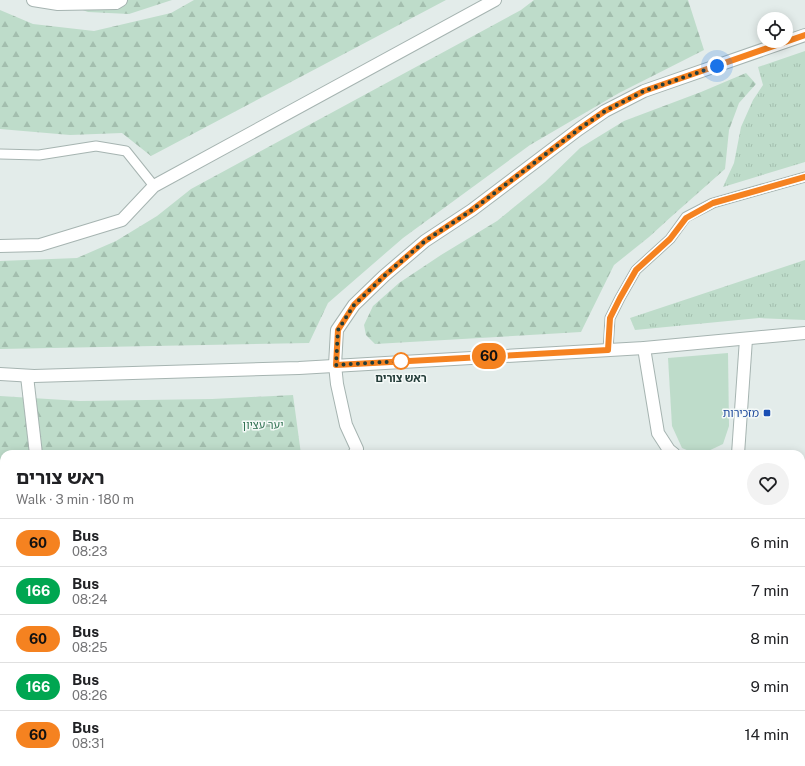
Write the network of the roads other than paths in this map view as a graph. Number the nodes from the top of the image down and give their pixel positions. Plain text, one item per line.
1 (33, 0) edge
2 (122, 0) edge
3 (495, 0) edge
4 (805, 35) edge
5 (0, 154) edge
6 (805, 177) edge
7 (154, 186) junction
8 (0, 246) edge
9 (805, 333) edge
10 (746, 339) junction
11 (644, 348) junction
12 (608, 350) junction
13 (336, 365) junction
14 (0, 374) edge
15 (27, 376) junction
16 (36, 450) edge
17 (357, 450) edge
18 (669, 450) edge
19 (738, 450) edge

1 - 2 street
3 - 7 street
4 - 13 street
5 - 7 lane
6 - 12 lane
7 - 8 street
9 - 10 street
10 - 11 street
10 - 19 street
11 - 12 street
11 - 18 street
12 - 13 street
13 - 15 street
13 - 17 street
14 - 15 street
15 - 16 street

